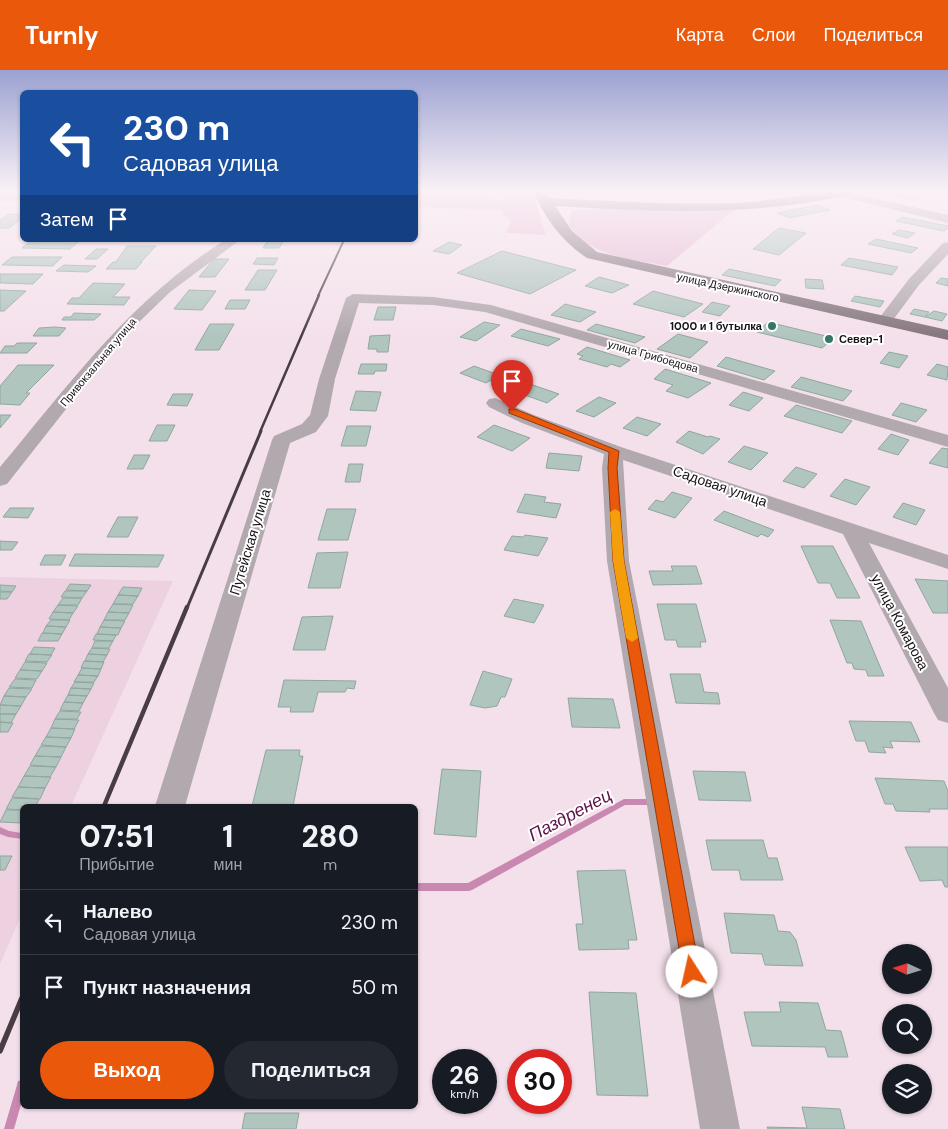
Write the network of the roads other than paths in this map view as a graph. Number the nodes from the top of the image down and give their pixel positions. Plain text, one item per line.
1 (571, 239) edge
2 (231, 242) edge
3 (948, 246) edge
4 (353, 298) joint
5 (885, 321) junction
6 (948, 335) edge
7 (495, 404) dead end
8 (948, 441) edge
9 (614, 451) junction
10 (0, 480) edge
11 (852, 531) junction
12 (948, 562) edge
13 (948, 713) edge
14 (171, 804) edge
15 (720, 1129) edge

1 - 5 main road, улица Дзержинского
2 - 10 street, Привокзальная улица
3 - 5 street
4 - 8 street, улица Грибоедова
4 - 14 street, Путейская улица
5 - 6 main road, улица Дзержинского
7 - 9 street, Садовая улица
9 - 11 street, Садовая улица
9 - 15 street
11 - 12 street, Садовая улица
11 - 13 street, улица Комарова

